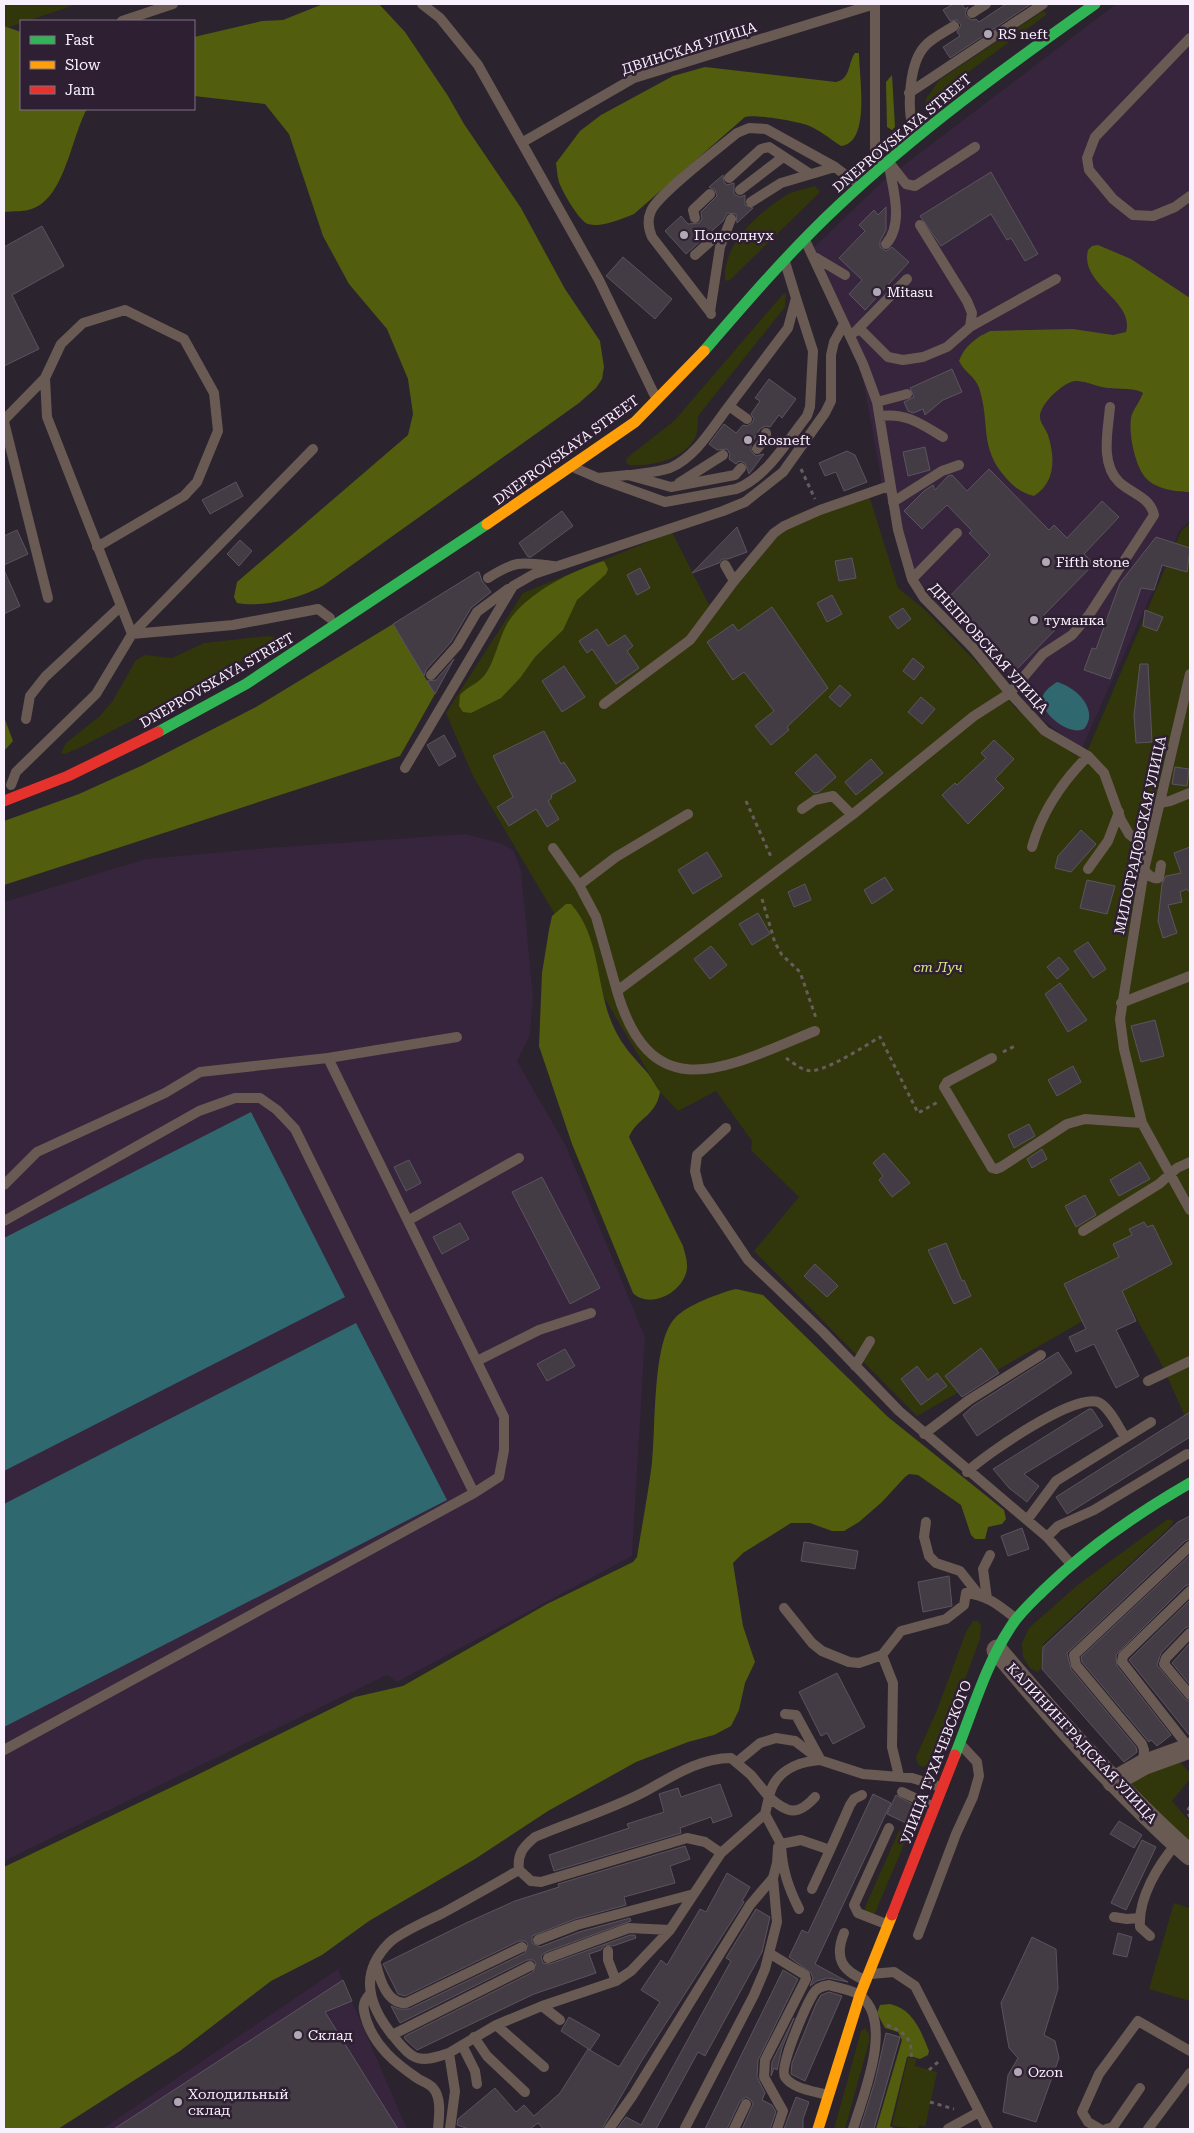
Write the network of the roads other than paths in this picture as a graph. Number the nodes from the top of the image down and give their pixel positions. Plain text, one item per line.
1 (173, 4) edge
2 (422, 4) edge
3 (875, 4) edge
4 (986, 4) edge
5 (1042, 4) edge
6 (1081, 4) edge
7 (1095, 4) edge
8 (972, 13) dead end
9 (125, 20) edge
10 (954, 26) dead end
11 (1190, 38) edge
12 (909, 93) junction
13 (913, 128) junction
14 (523, 142) junction
15 (975, 148) dead end
16 (783, 158) junction
17 (874, 161) junction
18 (888, 161) junction
19 (835, 167) junction
20 (810, 174) junction
21 (729, 178) dead end
22 (852, 180) junction
23 (740, 190) dead end
24 (710, 194) dead end
25 (1190, 196) edge
26 (751, 202) dead end
27 (694, 218) dead end
28 (731, 219) dead end
29 (920, 225) dead end
30 (801, 235) junction
31 (712, 238) junction
32 (886, 244) dead end
33 (695, 256) dead end
34 (781, 256) junction
35 (812, 256) junction
36 (845, 275) dead end
37 (1056, 279) dead end
38 (907, 280) dead end
39 (796, 298) junction
40 (710, 312) junction
41 (717, 322) junction
42 (844, 324) junction
43 (970, 327) junction
44 (859, 328) junction
45 (851, 337) junction
46 (45, 378) junction
47 (654, 394) junction
48 (907, 394) dead end
49 (877, 402) junction
50 (729, 406) junction
51 (1110, 407) dead end
52 (881, 416) junction
53 (747, 419) dead end
54 (4, 421) edge
55 (766, 432) dead end
56 (943, 437) dead end
57 (313, 449) dead end
58 (757, 449) dead end
59 (723, 455) dead end
60 (959, 465) dead end
61 (572, 467) junction
62 (741, 468) dead end
63 (628, 476) junction
64 (598, 478) junction
65 (889, 486) junction
66 (671, 488) junction
67 (893, 502) junction
68 (957, 533) dead end
69 (97, 547) junction
70 (725, 565) dead end
71 (556, 566) junction
72 (488, 578) dead end
73 (912, 579) junction
74 (734, 581) junction
75 (513, 586) junction
76 (48, 598) dead end
77 (121, 606) junction
78 (330, 618) junction
79 (132, 634) junction
80 (1190, 674) edge
81 (431, 675) dead end
82 (1010, 693) junction
83 (604, 704) dead end
84 (26, 719) dead end
85 (1088, 756) junction
86 (405, 768) dead end
87 (7, 786) edge
88 (1190, 793) edge
89 (4, 801) edge
90 (1160, 803) junction
91 (802, 809) dead end
92 (1118, 812) junction
93 (688, 814) dead end
94 (852, 815) junction
95 (553, 848) dead end
96 (1032, 848) dead end
97 (1148, 849) junction
98 (1161, 865) dead end
99 (1088, 869) dead end
100 (1144, 870) junction
101 (579, 885) junction
102 (1190, 976) edge
103 (617, 990) junction
104 (1121, 1003) junction
105 (815, 1031) road end
106 (457, 1037) dead end
107 (328, 1058) junction
108 (992, 1058) dead end
109 (1142, 1123) junction
110 (726, 1128) dead end
111 (520, 1158) dead end
112 (1190, 1162) edge
113 (1171, 1172) junction
114 (4, 1185) edge
115 (1190, 1210) edge
116 (409, 1220) junction
117 (4, 1221) edge
118 (1083, 1231) dead end
119 (591, 1313) dead end
120 (870, 1341) dead end
121 (1040, 1355) dead end
122 (477, 1361) junction
123 (1190, 1361) edge
124 (856, 1366) junction
125 (1148, 1381) dead end
126 (1150, 1422) dead end
127 (924, 1434) junction
128 (1125, 1437) junction
129 (1187, 1454) dead end
130 (967, 1472) junction
131 (1190, 1483) edge
132 (474, 1493) junction
133 (1027, 1520) junction
134 (926, 1522) dead end
135 (1047, 1537) junction
136 (1190, 1546) edge
137 (990, 1554) dead end
138 (1072, 1565) junction
139 (1190, 1591) edge
140 (983, 1597) junction
141 (784, 1608) dead end
142 (1016, 1619) junction
143 (1190, 1633) edge
144 (997, 1650) junction
145 (882, 1655) junction
146 (1190, 1695) edge
147 (785, 1714) dead end
148 (960, 1744) junction
149 (1190, 1749) edge
150 (4, 1750) edge
151 (820, 1760) junction
152 (737, 1762) junction
153 (1143, 1765) junction
154 (899, 1776) junction
155 (1113, 1782) junction
156 (943, 1788) junction
157 (902, 1792) dead end
158 (862, 1795) dead end
159 (768, 1797) junction
160 (815, 1797) dead end
161 (935, 1808) junction
162 (765, 1814) junction
163 (889, 1828) dead end
164 (781, 1844) junction
165 (1183, 1849) edge
166 (830, 1850) junction
167 (721, 1854) junction
168 (519, 1870) junction
169 (773, 1878) junction
170 (812, 1889) dead end
171 (694, 1894) junction
172 (799, 1909) dead end
173 (1114, 1917) dead end
174 (1139, 1918) junction
175 (887, 1925) junction
176 (670, 1930) junction
177 (844, 1933) dead end
178 (918, 1935) dead end
179 (1150, 1936) dead end
180 (538, 1940) dead end
181 (522, 1947) dead end
182 (608, 1951) dead end
183 (769, 1954) junction
184 (548, 1958) dead end
185 (376, 1964) junction
186 (530, 1966) dead end
187 (867, 1977) junction
188 (616, 1980) junction
189 (370, 1994) junction
190 (860, 1995) junction
191 (542, 2006) junction
192 (560, 2020) dead end
193 (496, 2025) junction
194 (392, 2035) junction
195 (474, 2038) junction
196 (462, 2045) junction
197 (1190, 2052) edge
198 (449, 2053) junction
199 (544, 2066) dead end
200 (1190, 2073) edge
201 (477, 2084) dead end
202 (1140, 2088) dead end
203 (525, 2092) dead end
204 (827, 2095) junction
205 (746, 2104) dead end
206 (979, 2112) junction
207 (685, 2128) dead end
208 (438, 2129) edge
209 (450, 2129) edge
210 (609, 2129) edge
211 (734, 2129) edge
212 (777, 2129) edge
213 (818, 2129) edge
214 (854, 2129) edge
215 (948, 2129) edge
216 (988, 2129) edge
217 (1100, 2129) edge
218 (1106, 2129) edge
219 (1148, 2129) edge

1 - 9 lane
2 - 14 lane
3 - 14 lane, ДВИНСКАЯ УЛИЦА
3 - 17 lane
4 - 8 lane
5 - 12 lane
6 - 13 main road, DNEPROVSKAYA STREET
7 - 18 main road, DNEPROVSKAYA STREET
10 - 12 lane
11 - 25 lane
12 - 13 lane
13 - 17 main road, DNEPROVSKAYA STREET
14 - 47 lane
15 - 18 lane
16 - 20 lane
16 - 21 lane
16 - 23 lane
17 - 22 main road, DNEPROVSKAYA STREET
18 - 30 main road, DNEPROVSKAYA STREET
18 - 32 lane
19 - 20 lane
19 - 22 lane
19 - 40 lane
20 - 26 lane
22 - 30 main road, DNEPROVSKAYA STREET
24 - 27 lane
28 - 31 lane
29 - 43 lane
30 - 34 main road, DNEPROVSKAYA STREET
30 - 35 lane, ДНЕПРОВСКАЯ УЛИЦА
31 - 33 lane
31 - 40 lane
34 - 39 lane
34 - 41 main road, DNEPROVSKAYA STREET
34 - 61 main road, DNEPROVSKAYA STREET
35 - 36 lane
35 - 42 lane, ДНЕПРОВСКАЯ УЛИЦА
37 - 43 lane
38 - 44 lane
39 - 50 lane
39 - 64 lane
40 - 41 lane
41 - 47 main road, DNEPROVSKAYA STREET
42 - 45 lane, ДНЕПРОВСКАЯ УЛИЦА
42 - 71 lane
43 - 44 lane
44 - 45 lane
45 - 49 lane, ДНЕПРОВСКАЯ УЛИЦА
46 - 54 lane
46 - 69 lane
46 - 69 lane
47 - 78 main road, DNEPROVSKAYA STREET
48 - 49 lane
49 - 52 lane, ДНЕПРОВСКАЯ УЛИЦА
50 - 53 lane
50 - 63 lane
51 - 82 lane
52 - 56 lane
52 - 65 lane, ДНЕПРОВСКАЯ УЛИЦА
54 - 76 lane
55 - 58 lane
57 - 79 lane
59 - 66 lane
60 - 67 lane
61 - 64 lane
61 - 89 main road, DNEPROVSKAYA STREET
62 - 66 lane
63 - 64 lane
63 - 66 lane
65 - 67 lane, ДНЕПРОВСКАЯ УЛИЦА
65 - 74 lane
67 - 73 lane, ДНЕПРОВСКАЯ УЛИЦА
68 - 73 lane
69 - 77 lane
70 - 74 lane
71 - 72 lane
71 - 75 lane
73 - 82 lane, ДНЕПРОВСКАЯ УЛИЦА
74 - 83 lane
75 - 81 lane
75 - 86 lane
77 - 79 lane
77 - 84 lane
78 - 79 lane
78 - 87 main road, DNEPROVSKAYA STREET
79 - 87 lane
80 - 90 lane, МИЛОГРАДОВСКАЯ УЛИЦА
82 - 85 lane, ДНЕПРОВСКАЯ УЛИЦА
82 - 94 lane
85 - 92 lane, ДНЕПРОВСКАЯ УЛИЦА
85 - 96 lane
88 - 90 lane
90 - 97 lane, МИЛОГРАДОВСКАЯ УЛИЦА
91 - 94 lane
92 - 97 lane, ДНЕПРОВСКАЯ УЛИЦА
92 - 99 lane
93 - 101 lane
94 - 103 lane
95 - 101 lane
97 - 100 lane, МИЛОГРАДОВСКАЯ УЛИЦА
98 - 100 lane
100 - 104 lane, МИЛОГРАДОВСКАЯ УЛИЦА
101 - 103 lane
102 - 104 lane
103 - 105 lane
104 - 109 lane, МИЛОГРАДОВСКАЯ УЛИЦА
106 - 107 lane
107 - 114 lane
107 - 116 lane
108 - 109 lane
109 - 113 lane, МИЛОГРАДОВСКАЯ УЛИЦА
110 - 124 lane
111 - 116 lane
112 - 113 lane
113 - 115 lane, МИЛОГРАДОВСКАЯ УЛИЦА
113 - 118 lane
116 - 122 lane
117 - 132 lane
119 - 122 lane
120 - 124 lane
121 - 127 lane
122 - 132 lane
123 - 125 lane
124 - 127 lane
126 - 128 lane
127 - 130 lane
128 - 130 lane
128 - 133 lane
129 - 135 lane
130 - 133 lane
131 - 138 main road, УЛИЦА ТУХАЧЕВСКОГО
132 - 150 lane
133 - 135 lane
134 - 140 lane
135 - 138 lane
136 - 153 lane
137 - 140 lane
138 - 142 main road, УЛИЦА ТУХАЧЕВСКОГО
139 - 149 lane
140 - 142 lane
140 - 145 lane
141 - 145 lane
142 - 144 main road, УЛИЦА ТУХАЧЕВСКОГО
143 - 146 lane
144 - 148 main road, УЛИЦА ТУХАЧЕВСКОГО
144 - 155 street, КАЛИНИНГРАДСКАЯ УЛИЦА
145 - 154 lane
147 - 151 lane
148 - 156 main road, УЛИЦА ТУХАЧЕВСКОГО
148 - 178 lane
149 - 153 street
151 - 152 lane
151 - 154 lane
151 - 159 lane
152 - 159 lane
152 - 168 lane
153 - 155 street
154 - 156 lane
155 - 165 street, КАЛИНИНГРАДСКАЯ УЛИЦА
156 - 161 main road, УЛИЦА ТУХАЧЕВСКОГО
157 - 161 lane
158 - 166 lane
159 - 160 lane
159 - 162 lane
161 - 175 main road, УЛИЦА ТУХАЧЕВСКОГО
162 - 164 lane
162 - 167 lane
163 - 175 lane
164 - 166 lane
164 - 169 lane
164 - 172 lane
165 - 174 lane
166 - 170 lane
167 - 168 lane
167 - 171 lane
168 - 185 lane
169 - 183 lane
169 - 210 lane
171 - 176 lane
171 - 180 lane
173 - 174 lane
174 - 179 lane
175 - 187 main road, УЛИЦА ТУХАЧЕВСКОГО
176 - 184 lane
176 - 188 lane
177 - 187 lane
181 - 185 lane
182 - 188 lane
183 - 207 lane
183 - 212 lane
185 - 189 lane
186 - 194 lane
187 - 190 main road, УЛИЦА ТУХАЧЕВСКОГО
187 - 206 lane
188 - 191 lane
189 - 194 lane
189 - 208 lane
190 - 204 main road, УЛИЦА ТУХАЧЕВСКОГО
190 - 204 lane
190 - 214 lane
191 - 192 lane
191 - 193 lane
193 - 195 lane
193 - 199 lane
194 - 198 lane
195 - 196 lane
195 - 203 lane
196 - 198 lane
196 - 201 lane
197 - 217 lane
198 - 209 lane
200 - 219 lane
202 - 218 lane
204 - 213 main road, УЛИЦА ТУХАЧЕВСКОГО
205 - 211 lane
206 - 215 lane
206 - 216 lane

